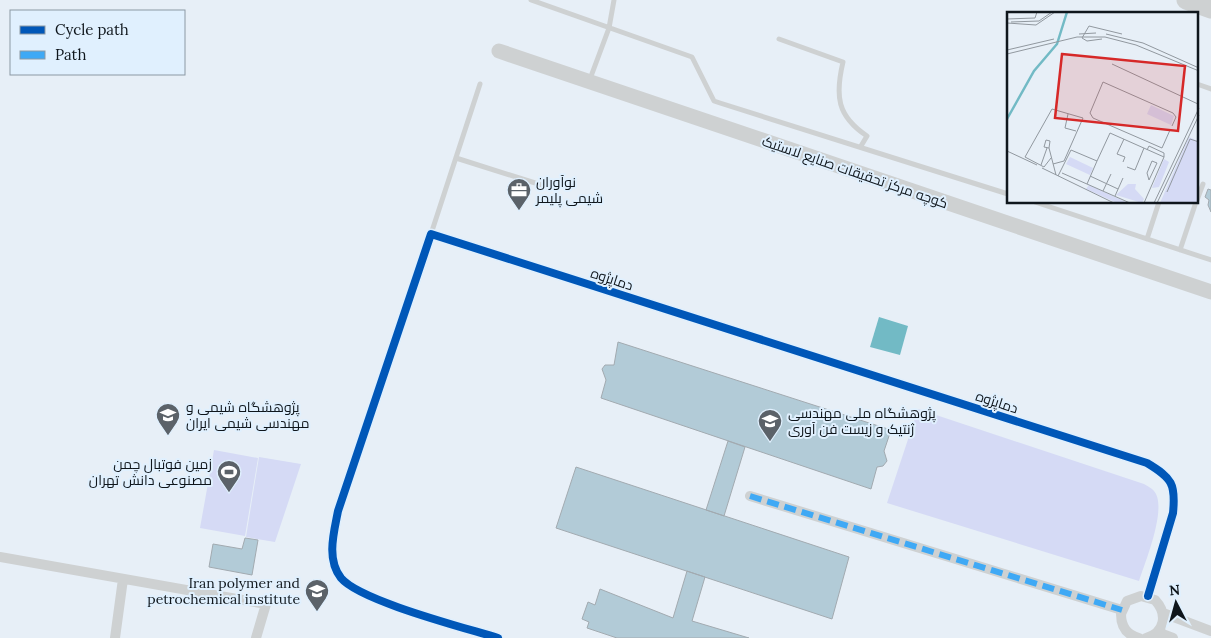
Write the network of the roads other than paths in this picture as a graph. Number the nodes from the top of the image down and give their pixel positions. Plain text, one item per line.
1 (531, 0) edge
2 (614, 0) edge
3 (1186, 0) edge
4 (1211, 9) edge
5 (610, 28) junction
6 (779, 39) dead end
7 (499, 51) dead end
8 (588, 81) junction
9 (480, 84) dead end
10 (1198, 84) edge
11 (1211, 89) edge
12 (861, 146) junction
13 (456, 158) junction
14 (1202, 184) dead end
15 (551, 188) dead end
16 (1007, 194) edge
17 (1198, 198) edge
18 (1041, 204) edge
19 (1158, 204) edge
20 (1196, 204) edge
21 (431, 234) junction
22 (1147, 239) junction
23 (1180, 250) junction
24 (1211, 260) edge
25 (1211, 292) edge
26 (750, 496) dead end
27 (0, 557) edge
28 (123, 579) junction
29 (1148, 596) junction
30 (1122, 610) junction
31 (1163, 613) junction
32 (1211, 631) edge
33 (1157, 632) junction
34 (114, 638) edge
35 (256, 638) edge
36 (498, 638) edge
37 (1137, 638) edge
38 (1146, 638) edge
39 (1173, 638) edge

1 - 5 lane
2 - 5 lane
3 - 4 highway
5 - 8 lane
5 - 12 lane
6 - 12 lane
7 - 8 street, کوچه مرکز تحقیقات صنایع لاستیک
8 - 25 street, کوچه مرکز تحقیقات صنایع لاستیک
9 - 13 lane
10 - 11 lane
12 - 16 lane
13 - 15 lane
13 - 21 lane
14 - 17 lane
18 - 22 lane
19 - 22 lane
20 - 23 lane
21 - 29 street, دماپژوه
21 - 36 street
22 - 23 lane
23 - 24 lane
26 - 30 street
27 - 28 street
28 - 34 street
28 - 35 street
29 - 30 street
29 - 31 street
30 - 37 street
31 - 32 street
31 - 33 street
33 - 38 street
33 - 39 street

